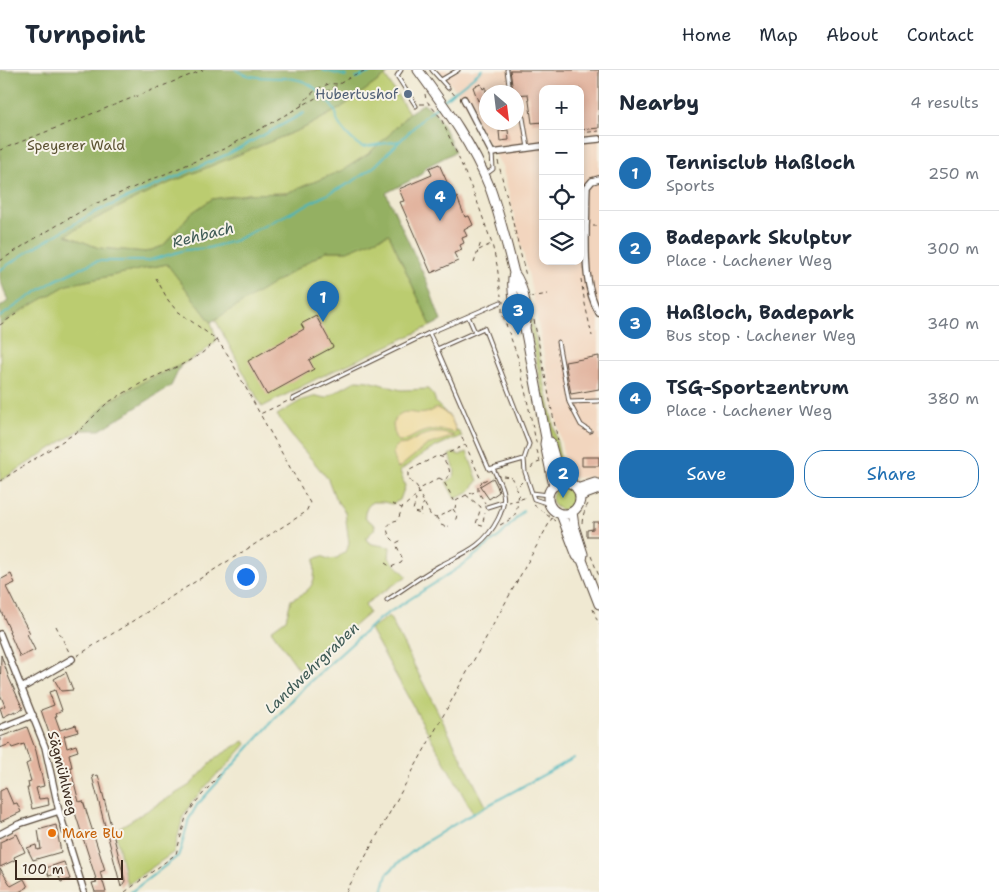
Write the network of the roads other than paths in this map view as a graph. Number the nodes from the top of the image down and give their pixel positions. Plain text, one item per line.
1 (401, 70) edge
2 (418, 70) edge
3 (432, 70) edge
4 (458, 70) edge
5 (507, 70) edge
6 (441, 80) junction
7 (509, 85) edge
8 (448, 88) road end
9 (462, 100) road end
10 (416, 106) road end
11 (524, 124) edge
12 (599, 139) edge
13 (584, 141) edge
14 (539, 147) edge
15 (528, 148) junction
16 (492, 153) junction
17 (489, 172) dead end
18 (599, 179) edge
19 (501, 302) road end
20 (599, 313) edge
21 (468, 316) junction
22 (475, 332) junction
23 (429, 333) junction
24 (558, 342) dead end
25 (437, 348) junction
26 (293, 399) road end
27 (599, 401) edge
28 (568, 402) junction
29 (590, 431) dead end
30 (524, 459) junction
31 (494, 468) junction
32 (560, 481) junction
33 (599, 486) edge
34 (578, 492) junction
35 (532, 493) junction
36 (548, 500) junction
37 (503, 503) junction
38 (487, 507) road end
39 (572, 512) junction
40 (561, 514) junction
41 (582, 560) junction
42 (386, 600) dead end
43 (599, 604) edge
44 (0, 634) edge
45 (72, 660) road end
46 (22, 688) junction
47 (34, 715) junction
48 (0, 728) edge
49 (59, 811) junction
50 (0, 834) edge
51 (84, 892) edge

1 - 10 lane
2 - 32 main road
3 - 6 lane
4 - 6 lane
5 - 7 lane
6 - 8 lane
9 - 16 street
11 - 15 lane
12 - 13 street
14 - 15 street
15 - 16 street
16 - 17 lane
18 - 20 street
19 - 21 lane
21 - 22 lane
21 - 23 lane
22 - 25 lane
22 - 30 lane
23 - 25 lane
23 - 26 lane
24 - 28 lane
25 - 31 lane
27 - 28 lane
28 - 29 lane
30 - 31 lane
30 - 35 lane
31 - 37 lane
32 - 34 main road
32 - 36 main road
33 - 34 main road
34 - 39 main road
35 - 36 lane
35 - 36 lane
36 - 40 main road
37 - 38 lane
37 - 42 lane
39 - 40 main road
39 - 41 main road
40 - 41 main road
41 - 43 main road
44 - 46 street, Sägmühlweg
45 - 46 street
46 - 47 street, Sägmühlweg
47 - 48 street
47 - 49 street, Sägmühlweg
49 - 50 street
49 - 51 street, Sägmühlweg

